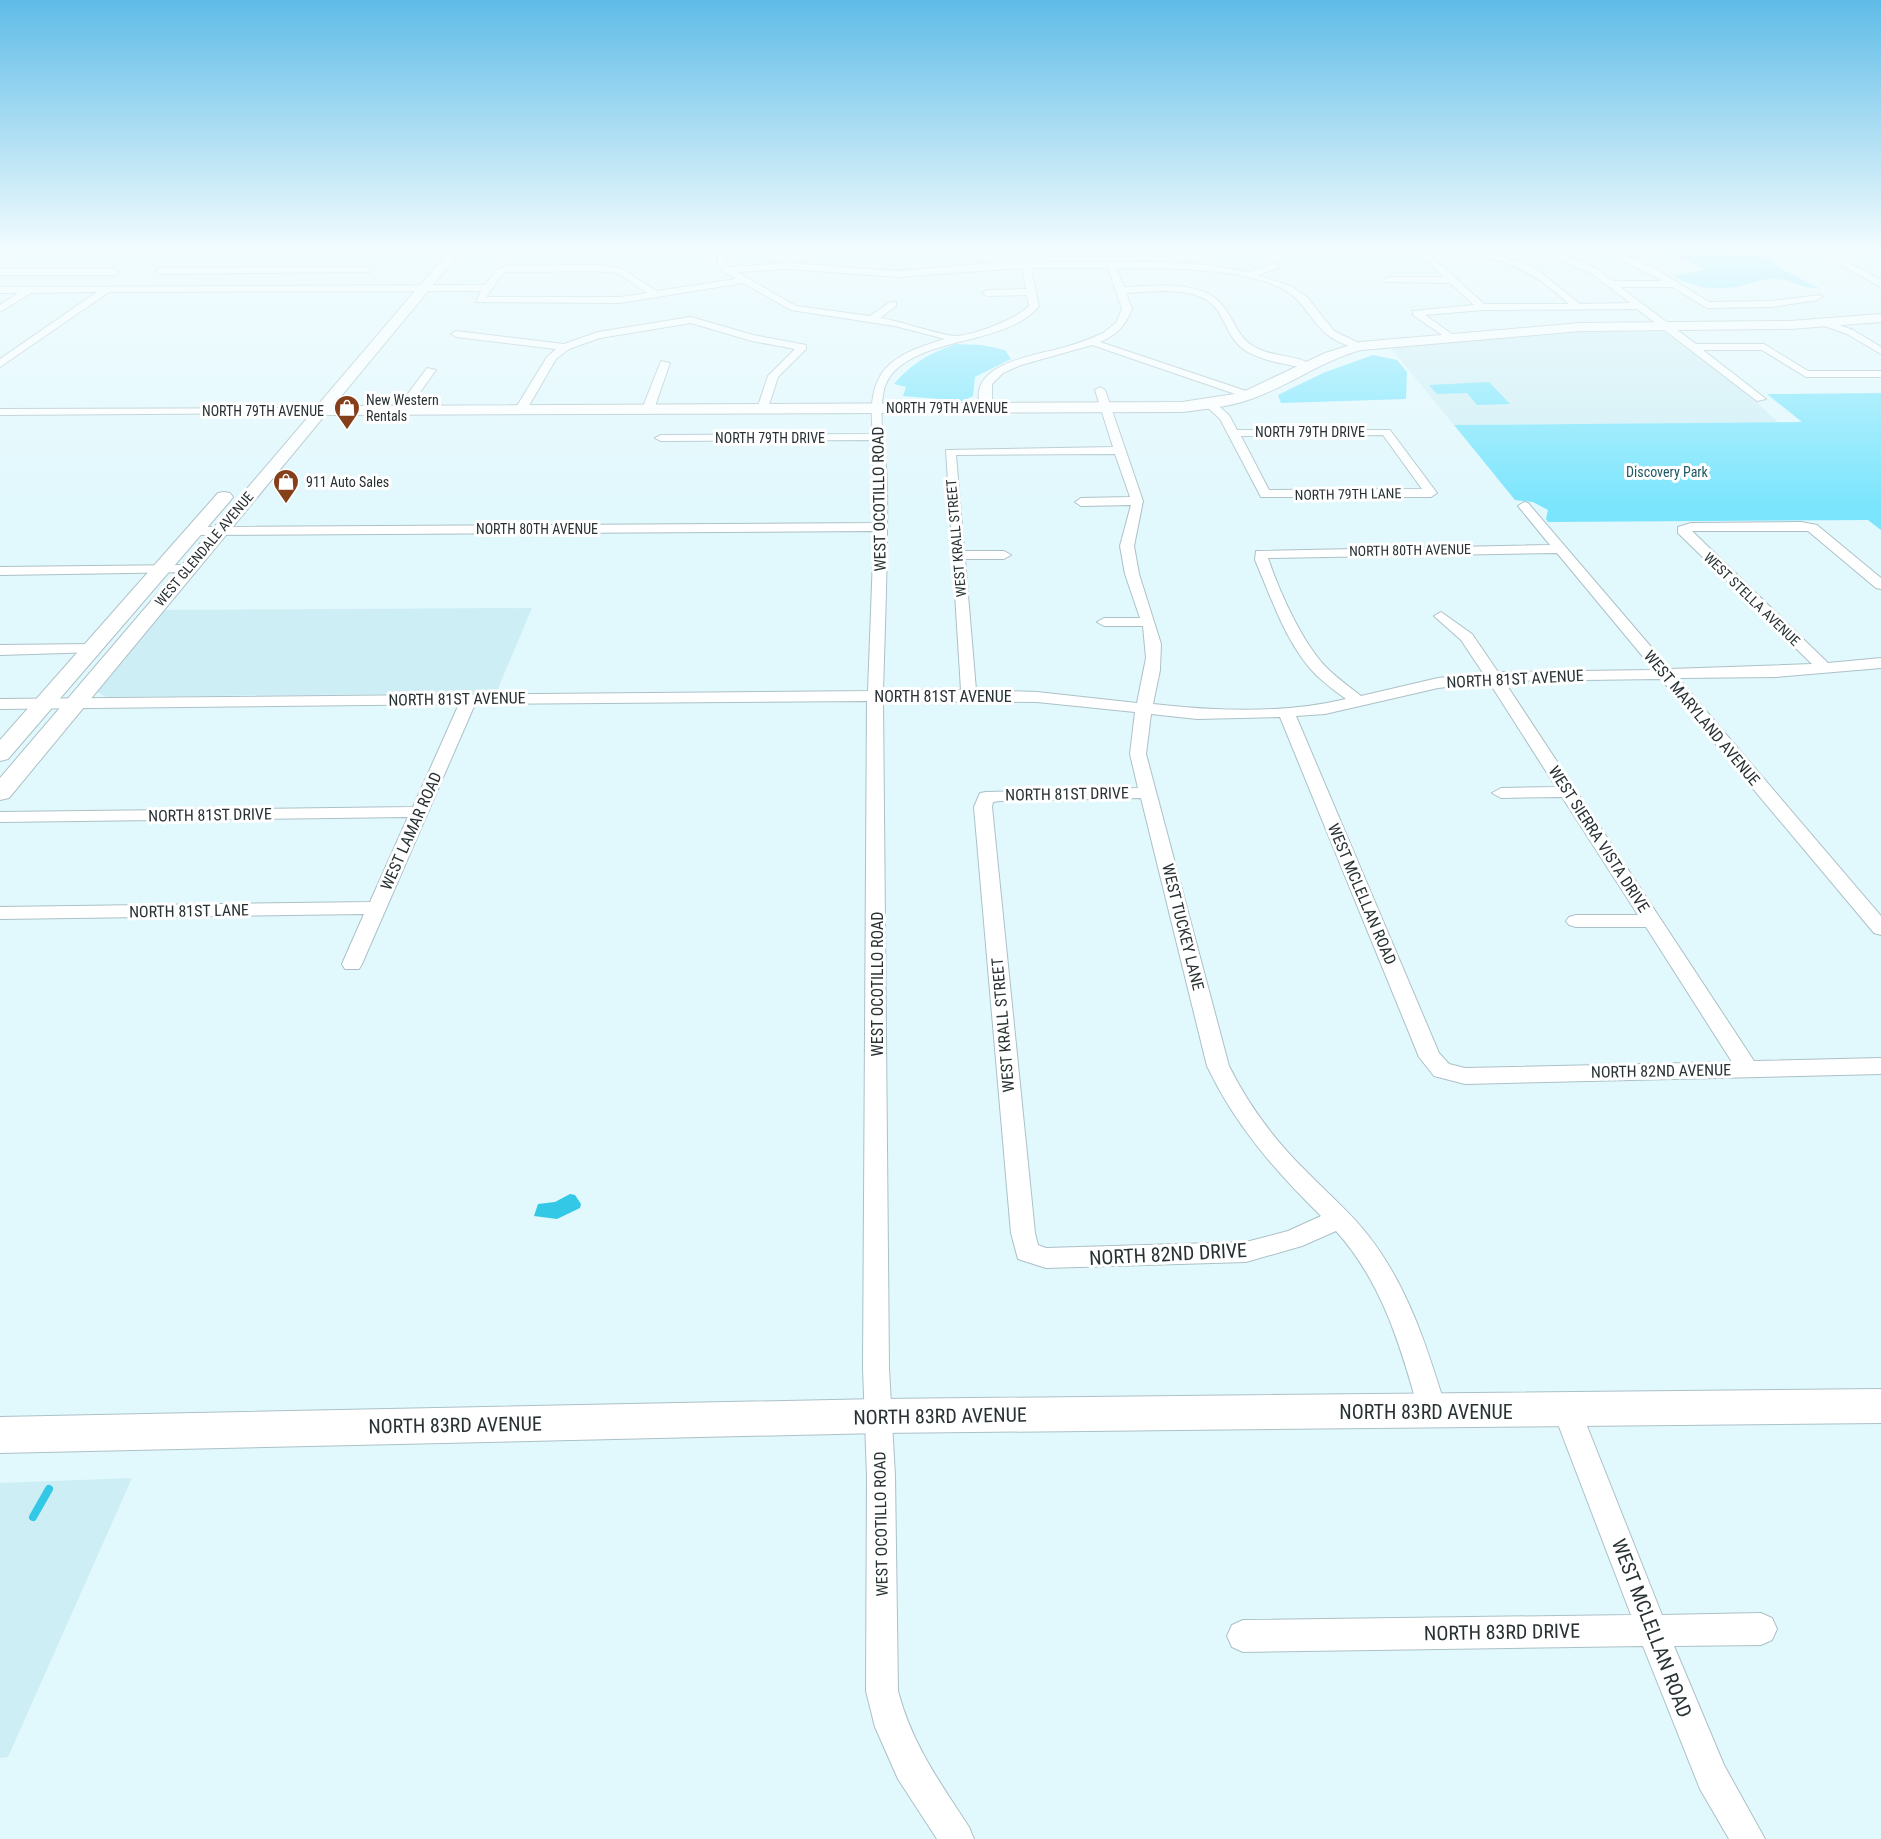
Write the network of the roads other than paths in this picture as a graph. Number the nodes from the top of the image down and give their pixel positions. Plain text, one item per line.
1 (41, 336) edge
2 (383, 336) edge
3 (471, 336) edge
4 (600, 336) edge
5 (743, 336) edge
6 (944, 336) edge
7 (960, 336) edge
8 (1103, 336) edge
9 (1236, 336) edge
10 (1340, 336) edge
11 (1465, 336) edge
12 (1679, 336) edge
13 (1856, 336) edge
14 (1451, 337) joint
15 (951, 338) junction
16 (1091, 342) junction
17 (1360, 346) junction
18 (565, 347) junction
19 (1694, 347) junction
20 (1881, 351) edge
21 (665, 363) dead end
22 (0, 364) edge
23 (1308, 366) junction
24 (431, 370) dead end
25 (1881, 374) edge
26 (313, 394) dead end
27 (1248, 395) junction
28 (1104, 399) junction
29 (1761, 399) dead end
30 (1210, 404) junction
31 (877, 408) junction
32 (986, 408) junction
33 (521, 409) junction
34 (763, 409) junction
35 (648, 410) junction
36 (298, 411) junction
37 (319, 411) junction
38 (401, 411) junction
39 (0, 412) edge
40 (284, 428) dead end
41 (1234, 433) junction
42 (661, 438) dead end
43 (879, 438) junction
44 (1120, 450) junction
45 (232, 486) dead end
46 (1431, 492) joint
47 (1137, 501) junction
48 (1081, 502) dead end
49 (1524, 506) dead end
50 (881, 527) junction
51 (194, 531) junction
52 (219, 531) junction
53 (1560, 549) junction
54 (958, 555) junction
55 (1004, 555) dead end
56 (187, 569) junction
57 (160, 570) junction
58 (0, 571) edge
59 (1881, 585) edge
60 (1441, 616) dead end
61 (1104, 622) dead end
62 (1149, 622) junction
63 (92, 649) junction
64 (0, 650) edge
65 (1881, 663) edge
66 (1823, 667) junction
67 (1665, 674) junction
68 (1493, 677) junction
69 (876, 695) junction
70 (969, 695) junction
71 (470, 698) junction
72 (1359, 702) junction
73 (44, 703) junction
74 (75, 703) junction
75 (0, 704) edge
76 (1142, 708) junction
77 (1287, 714) junction
78 (0, 754) edge
79 (1569, 792) junction
80 (0, 793) edge
81 (1149, 793) junction
82 (1501, 793) dead end
83 (986, 797) joint
84 (420, 812) junction
85 (0, 817) edge
86 (377, 908) junction
87 (0, 913) edge
88 (1576, 921) dead end
89 (1652, 921) junction
90 (1881, 929) edge
91 (352, 964) dead end
92 (1881, 1066) edge
93 (1748, 1069) junction
94 (1442, 1070) joint
95 (1340, 1219) junction
96 (1027, 1252) joint
97 (1881, 1406) edge
98 (1567, 1411) junction
99 (1433, 1412) junction
100 (879, 1416) junction
101 (0, 1435) edge
102 (1761, 1629) dead end
103 (1653, 1630) junction
104 (1243, 1636) dead end
105 (957, 1839) edge
106 (1748, 1839) edge

1 - 22 street
2 - 37 main road, WEST GLENDALE AVENUE
3 - 18 street
4 - 18 street
5 - 34 street
6 - 15 street
7 - 15 street
8 - 16 street
9 - 23 street
10 - 17 street
11 - 14 main road, NORTH 79TH AVENUE
12 - 19 street
13 - 20 street
14 - 17 main road, NORTH 79TH AVENUE
15 - 31 street, WEST OCOTILLO ROAD
16 - 27 street
16 - 32 street
17 - 23 main road, NORTH 79TH AVENUE
18 - 33 street
19 - 25 street
19 - 29 street
21 - 35 street
23 - 27 main road, NORTH 79TH AVENUE
24 - 38 street
26 - 36 main road
27 - 30 main road, NORTH 79TH AVENUE
28 - 30 main road, NORTH 79TH AVENUE
28 - 32 main road, NORTH 79TH AVENUE
28 - 44 street, WEST TUCKEY LANE
30 - 41 street
31 - 32 main road, NORTH 79TH AVENUE
31 - 34 main road, NORTH 79TH AVENUE
31 - 43 street, WEST OCOTILLO ROAD
33 - 35 main road, NORTH 79TH AVENUE
33 - 38 main road, NORTH 79TH AVENUE
34 - 35 main road, NORTH 79TH AVENUE
36 - 37 main road, NORTH 79TH AVENUE
36 - 39 street, NORTH 79TH AVENUE
36 - 40 main road
37 - 38 main road, NORTH 79TH AVENUE
37 - 52 main road, WEST GLENDALE AVENUE
41 - 46 street, NORTH 79TH DRIVE
41 - 46 street, NORTH 79TH LANE
42 - 43 street, NORTH 79TH DRIVE
43 - 50 street, WEST OCOTILLO ROAD
44 - 47 street, WEST TUCKEY LANE
44 - 54 street, WEST KRALL STREET
45 - 51 main road, WEST GLENDALE AVENUE
47 - 48 street
47 - 62 street, WEST TUCKEY LANE
49 - 53 street, WEST MARYLAND AVENUE
50 - 52 street, NORTH 80TH AVENUE
50 - 69 street, WEST OCOTILLO ROAD
51 - 52 street, NORTH 80TH AVENUE
51 - 57 main road, WEST GLENDALE AVENUE
52 - 56 main road, WEST GLENDALE AVENUE
53 - 67 street, WEST MARYLAND AVENUE
53 - 72 street, NORTH 80TH AVENUE
54 - 55 street
54 - 70 street, WEST KRALL STREET
56 - 57 street
56 - 74 main road, WEST GLENDALE AVENUE
57 - 58 street
57 - 63 main road, WEST GLENDALE AVENUE
59 - 66 street, WEST STELLA AVENUE
60 - 68 street, WEST SIERRA VISTA DRIVE
61 - 62 street
62 - 76 street, WEST TUCKEY LANE
63 - 64 street
63 - 73 main road, WEST GLENDALE AVENUE
65 - 66 street, NORTH 81ST AVENUE
66 - 67 street, NORTH 81ST AVENUE
67 - 68 street, NORTH 81ST AVENUE
67 - 90 street, WEST MARYLAND AVENUE
68 - 72 street, NORTH 81ST AVENUE
68 - 79 street, WEST SIERRA VISTA DRIVE
69 - 70 street, NORTH 81ST AVENUE
69 - 71 street, NORTH 81ST AVENUE
69 - 100 street, WEST OCOTILLO ROAD
70 - 76 street, NORTH 81ST AVENUE
71 - 74 street, NORTH 81ST AVENUE
71 - 84 street, WEST LAMAR ROAD
72 - 77 street, NORTH 81ST AVENUE
73 - 74 street, NORTH 81ST AVENUE
73 - 75 street, NORTH 81ST AVENUE
73 - 78 main road, WEST GLENDALE AVENUE
74 - 80 main road, WEST GLENDALE AVENUE
76 - 77 street, NORTH 81ST AVENUE
76 - 81 street, WEST TUCKEY LANE
77 - 94 street, WEST MCLELLAN ROAD
79 - 82 street
79 - 89 street, WEST SIERRA VISTA DRIVE
81 - 83 street, NORTH 81ST DRIVE
81 - 95 street, WEST TUCKEY LANE
83 - 96 street, WEST KRALL STREET
84 - 85 street, NORTH 81ST DRIVE
84 - 86 street, WEST LAMAR ROAD
86 - 87 street, NORTH 81ST LANE
86 - 91 street, WEST LAMAR ROAD
88 - 89 street
89 - 93 street, WEST SIERRA VISTA DRIVE
92 - 93 street, NORTH 82ND AVENUE
93 - 94 street, NORTH 82ND AVENUE
95 - 96 street, NORTH 82ND DRIVE
95 - 99 street, WEST TUCKEY LANE
97 - 98 main road, NORTH 83RD AVENUE
98 - 99 main road, NORTH 83RD AVENUE
98 - 103 street, WEST MCLELLAN ROAD
99 - 100 main road, NORTH 83RD AVENUE
100 - 101 main road, NORTH 83RD AVENUE
100 - 105 street, WEST OCOTILLO ROAD
102 - 103 street, NORTH 83RD DRIVE
103 - 104 street, NORTH 83RD DRIVE
103 - 106 street, WEST MCLELLAN ROAD

